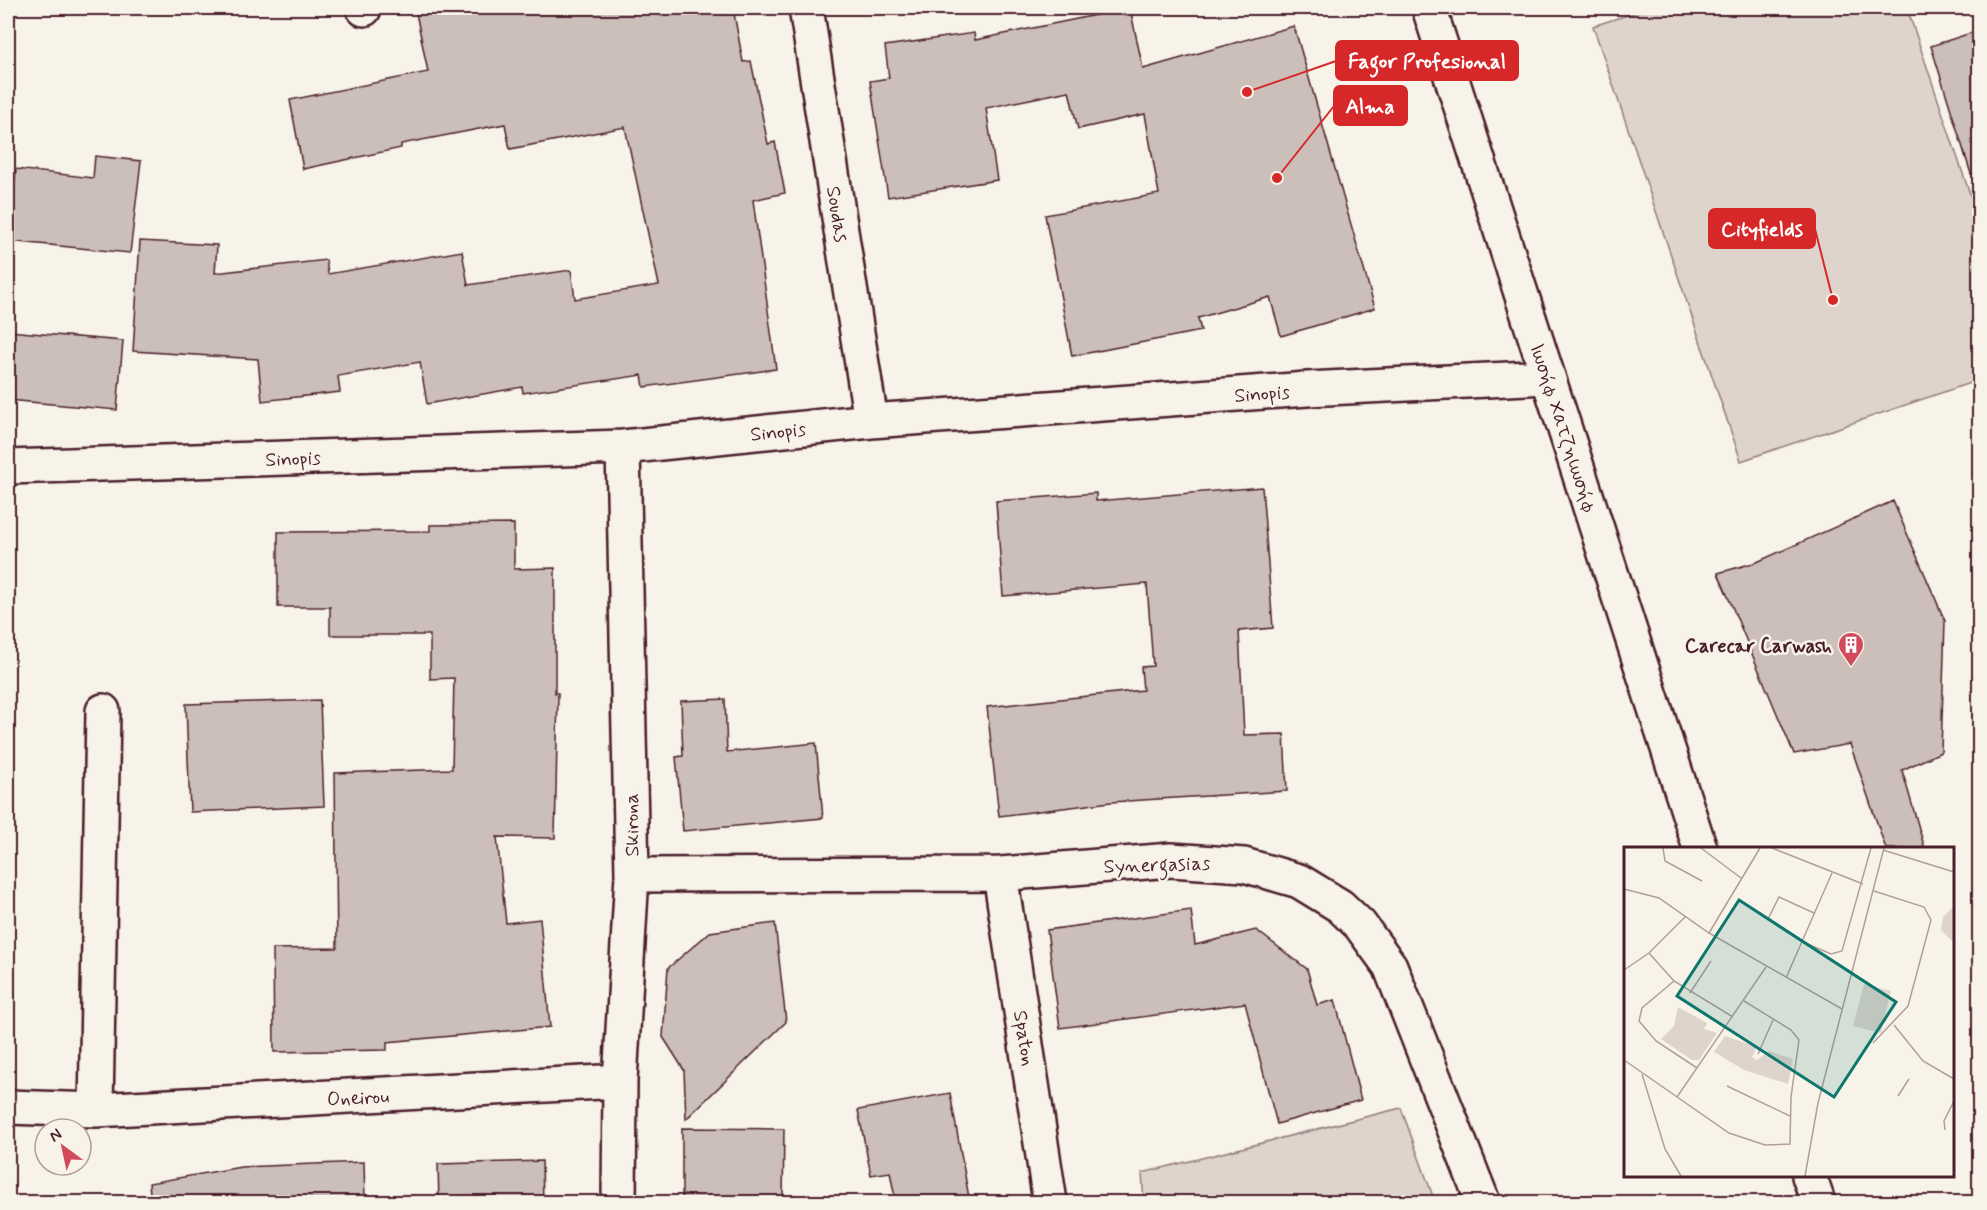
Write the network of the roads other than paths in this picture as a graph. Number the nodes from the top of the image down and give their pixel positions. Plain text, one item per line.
1 (806, 8) edge
2 (1429, 8) edge
3 (1548, 377) junction
4 (871, 422) junction
5 (623, 447) junction
6 (8, 467) edge
7 (103, 711) dead end
8 (1699, 847) edge
9 (1000, 874) junction
10 (632, 875) junction
11 (620, 1081) junction
12 (8, 1107) edge
13 (96, 1110) junction
14 (1809, 1177) edge
15 (619, 1203) edge
16 (1050, 1203) edge
17 (1483, 1203) edge
18 (1818, 1203) edge

1 - 4 street, Soudas
2 - 3 street, Ιωσήφ Χατζηιωσήφ
3 - 4 street, Sinopis
3 - 8 street, Ιωσήφ Χατζηιωσήφ
4 - 5 street, Sinopis
5 - 6 street, Sinopis
5 - 10 street, Skirona
7 - 13 street
9 - 10 street, Synergasias
9 - 16 street, Spaton
9 - 17 street, Synergasias
10 - 11 street, Skirona
11 - 13 street, Oneirou
11 - 15 street, Skirona
12 - 13 street, Oneirou
14 - 18 street

